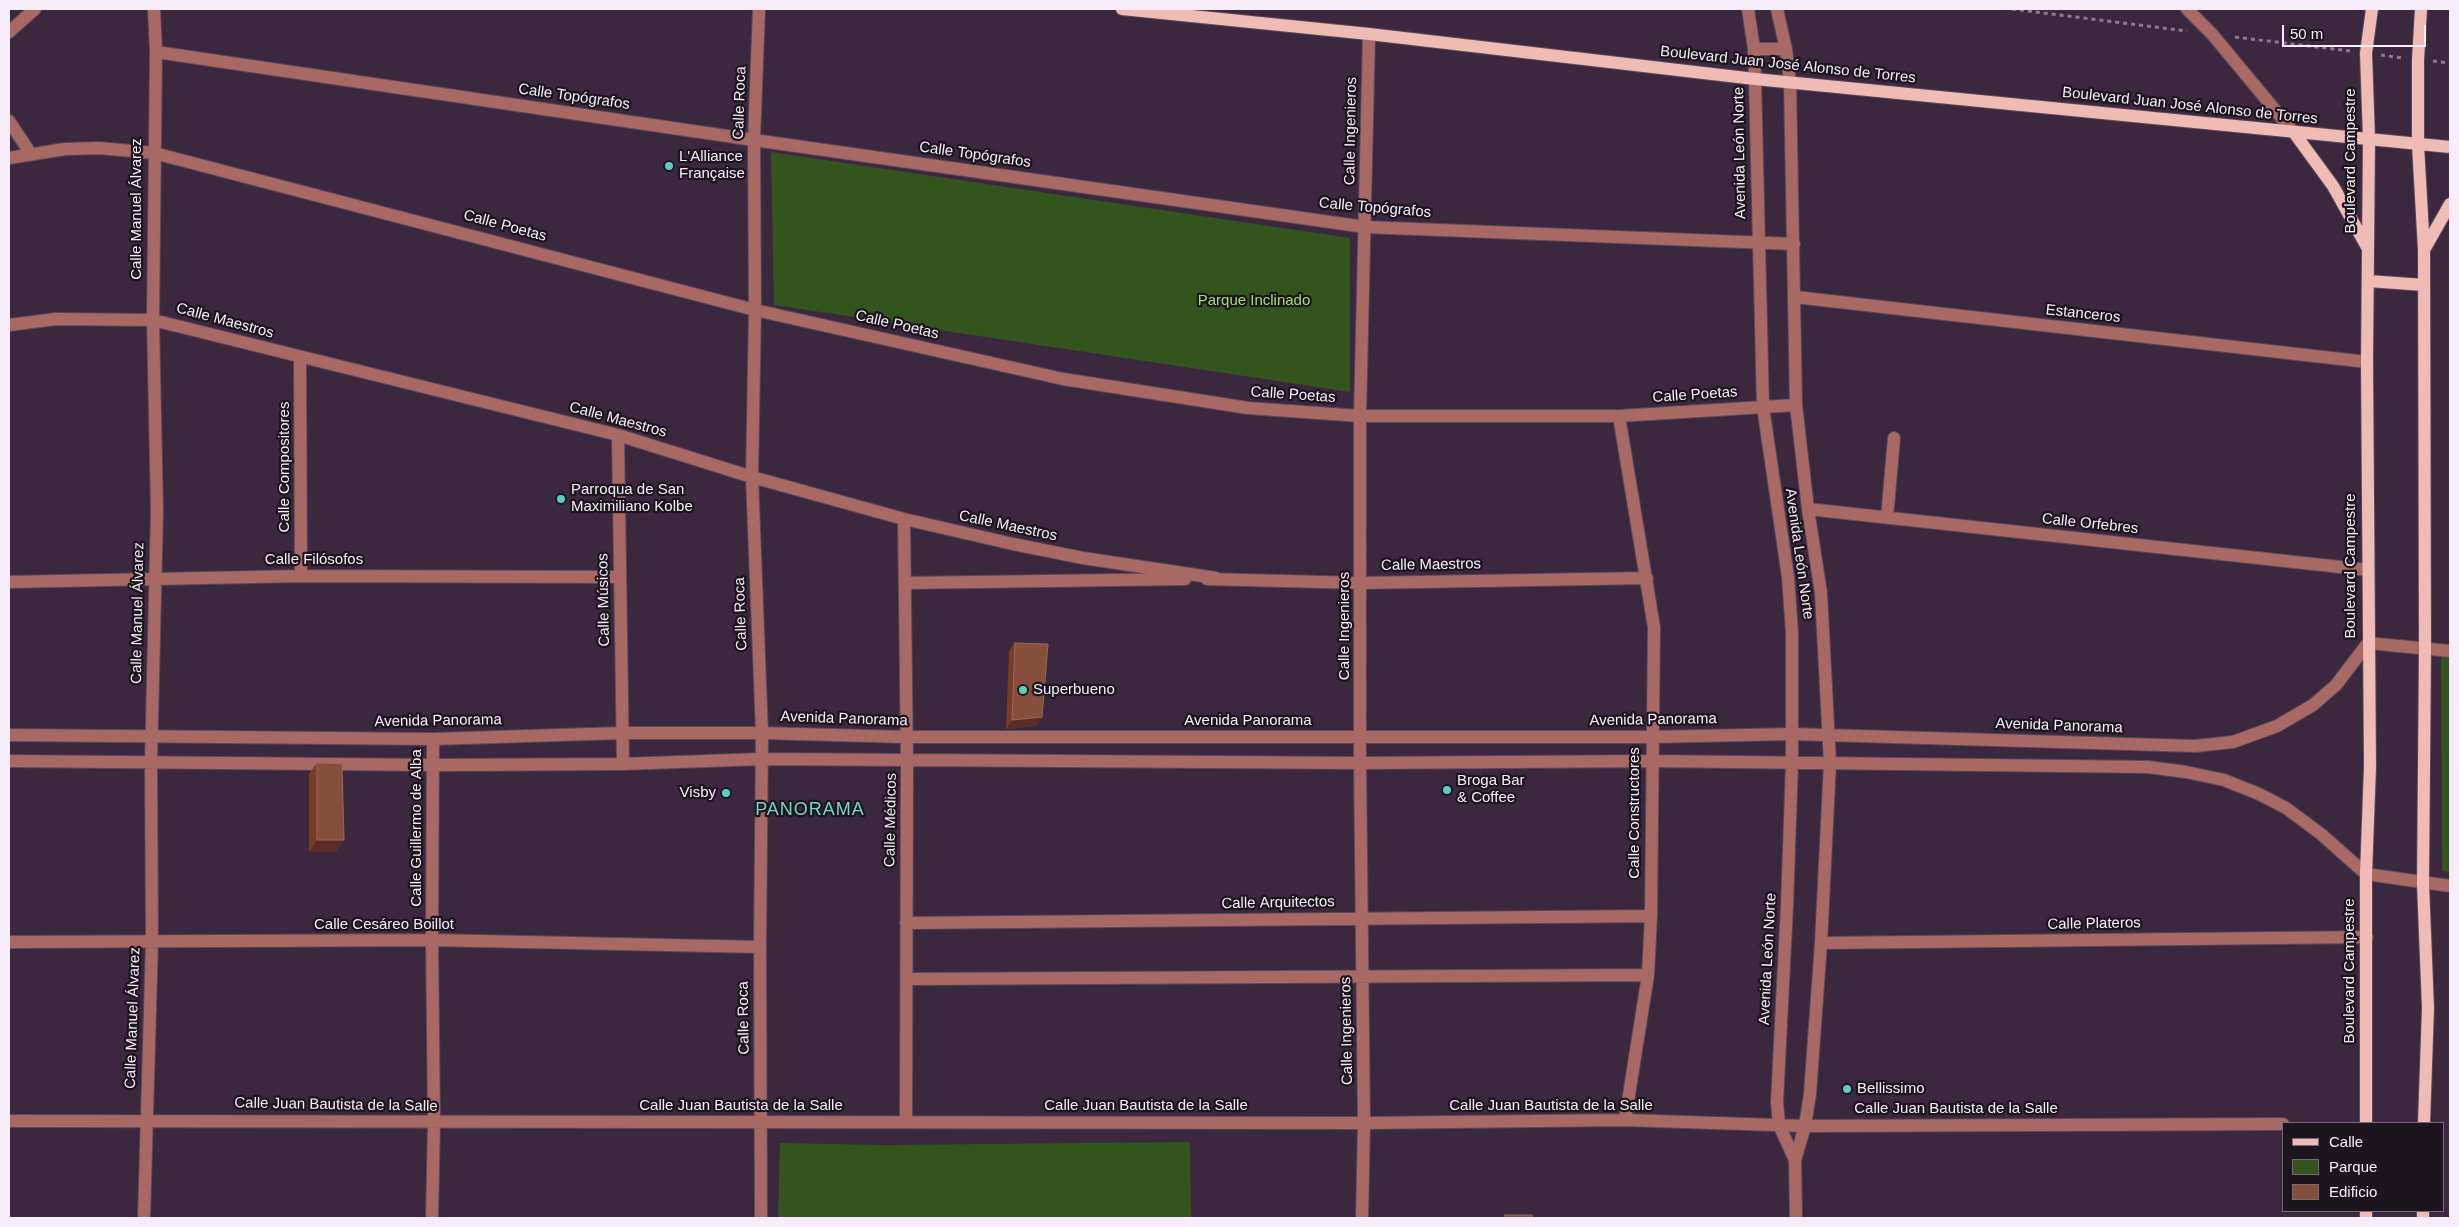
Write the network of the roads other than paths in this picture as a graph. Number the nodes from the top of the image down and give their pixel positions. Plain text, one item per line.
1 (35, 9) edge
2 (154, 9) edge
3 (759, 9) edge
4 (1122, 9) edge
5 (1748, 9) edge
6 (1777, 9) edge
7 (2187, 9) edge
8 (2372, 9) edge
9 (2421, 9) edge
10 (9, 32) edge
11 (1369, 34) junction
12 (1786, 48) junction
13 (1754, 49) junction
14 (156, 52) junction
15 (1755, 79) junction
16 (1790, 82) junction
17 (9, 121) edge
18 (2295, 134) junction
19 (2370, 139) junction
20 (754, 140) junction
21 (2418, 145) junction
22 (2450, 148) edge
23 (154, 153) junction
24 (31, 154) junction
25 (9, 158) edge
26 (2450, 204) edge
27 (1365, 226) junction
28 (1758, 242) junction
29 (1794, 244) junction
30 (2368, 249) junction
31 (2424, 250) junction
32 (2368, 281) junction
33 (2424, 285) junction
34 (1795, 297) junction
35 (755, 310) junction
36 (153, 320) junction
37 (9, 325) edge
38 (300, 358) junction
39 (2367, 362) junction
40 (1796, 405) junction
41 (1763, 407) junction
42 (1360, 416) junction
43 (1619, 416) junction
44 (618, 436) junction
45 (1894, 438) dead end
46 (752, 477) junction
47 (1808, 509) junction
48 (1887, 518) junction
49 (904, 519) junction
50 (2368, 570) junction
51 (302, 576) junction
52 (620, 577) junction
53 (156, 578) junction
54 (1216, 578) junction
55 (1647, 578) junction
56 (9, 582) edge
57 (905, 583) junction
58 (1361, 583) junction
59 (2368, 643) junction
60 (2426, 649) junction
61 (2450, 651) edge
62 (622, 733) junction
63 (762, 733) junction
64 (1792, 734) junction
65 (9, 735) edge
66 (152, 735) junction
67 (1828, 736) junction
68 (906, 737) junction
69 (1361, 737) junction
70 (1652, 737) junction
71 (433, 739) junction
72 (762, 759) junction
73 (9, 761) edge
74 (908, 761) junction
75 (1653, 761) junction
76 (151, 762) junction
77 (1360, 763) junction
78 (1792, 763) junction
79 (1830, 763) junction
80 (623, 764) junction
81 (435, 765) junction
82 (2366, 874) junction
83 (2423, 884) junction
84 (2450, 886) edge
85 (1651, 916) junction
86 (1362, 918) junction
87 (906, 923) junction
88 (2367, 937) junction
89 (432, 940) junction
90 (152, 941) junction
91 (9, 942) edge
92 (1821, 943) junction
93 (760, 947) junction
94 (1648, 975) junction
95 (1362, 976) junction
96 (907, 979) junction
97 (147, 1120) junction
98 (1625, 1120) junction
99 (9, 1121) edge
100 (434, 1122) junction
101 (762, 1122) junction
102 (906, 1122) junction
103 (2366, 1122) edge
104 (2424, 1122) edge
105 (1364, 1123) junction
106 (2282, 1124) edge
107 (1779, 1125) junction
108 (1805, 1126) junction
109 (1795, 1160) junction
110 (144, 1218) edge
111 (432, 1218) edge
112 (761, 1218) edge
113 (1362, 1218) edge
114 (1796, 1218) edge

1 - 10 street
2 - 14 street, Calle Manuel Álvarez
3 - 20 street, Calle Roca
4 - 11 main road, Boulevard Juan José Alonso de Torres
5 - 13 street, Avenida León Norte
6 - 12 street, Avenida León Norte
7 - 18 street
8 - 19 main road, Boulevard Campestre
9 - 21 main road
11 - 15 main road, Boulevard Juan José Alonso de Torres
11 - 27 street, Calle Ingenieros
12 - 13 street
12 - 16 street, Avenida León Norte
13 - 15 street, Avenida León Norte
14 - 20 street, Calle Topógrafos
14 - 23 street, Calle Manuel Álvarez
15 - 16 main road, Boulevard Juan José Alonso de Torres
15 - 28 street, Avenida León Norte
16 - 18 main road, Boulevard Juan José Alonso de Torres
16 - 29 street, Avenida León Norte
17 - 24 street
18 - 19 main road, Boulevard Juan José Alonso de Torres
18 - 30 main road
19 - 21 main road, Boulevard Juan José Alonso de Torres
19 - 30 main road, Boulevard Campestre
20 - 27 street, Calle Topógrafos
20 - 35 street, Calle Roca
21 - 22 main road, Boulevard Juan José Alonso de Torres
21 - 31 main road
23 - 24 street, Calle Poetas
23 - 35 street, Calle Poetas
23 - 36 street, Calle Manuel Álvarez
24 - 25 street, Calle Poetas
26 - 31 main road
27 - 28 street, Calle Topógrafos
27 - 42 street, Calle Ingenieros
28 - 29 street, Calle Topógrafos
28 - 41 street, Avenida León Norte
29 - 34 street, Avenida León Norte
30 - 32 main road, Boulevard Campestre
31 - 33 main road
32 - 33 main road
32 - 39 main road, Boulevard Campestre
33 - 60 main road
34 - 39 street, Estanceros
34 - 40 street, Avenida León Norte
35 - 42 street, Calle Poetas
35 - 46 street, Calle Roca
36 - 37 street, Calle Maestros
36 - 38 street, Calle Maestros
36 - 53 street, Calle Manuel Álvarez
38 - 44 street, Calle Maestros
38 - 51 street, Calle Compositores
39 - 50 main road, Boulevard Campestre
40 - 41 street, Calle Poetas
40 - 47 street, Avenida León Norte
41 - 43 street, Calle Poetas
41 - 64 street, Avenida León Norte
42 - 43 street, Calle Poetas
42 - 58 street, Calle Ingenieros
43 - 55 street, Calle Constructores
44 - 46 street, Calle Maestros
44 - 52 street, Calle Músicos
45 - 48 street
46 - 49 street, Calle Maestros
46 - 63 street, Calle Roca
47 - 48 street, Calle Orfebres
47 - 67 street, Avenida León Norte
48 - 50 street, Calle Orfebres
49 - 54 street, Calle Maestros
49 - 57 street, Calle Médicos
50 - 59 main road, Boulevard Campestre
51 - 52 street, Calle Filósofos
51 - 53 street, Calle Filósofos
52 - 62 street, Calle Músicos
53 - 56 street, Calle Filósofos
53 - 66 street, Calle Manuel Álvarez
54 - 57 street, Calle Maestros
54 - 58 street, Calle Maestros
55 - 58 street, Calle Maestros
55 - 70 street, Calle Constructores
57 - 68 street, Calle Médicos
58 - 69 street, Calle Ingenieros
59 - 60 street
59 - 67 street, Avenida Panorama
59 - 82 main road, Boulevard Campestre
60 - 61 street
60 - 83 main road
62 - 63 street, Avenida Panorama
62 - 71 street, Avenida Panorama
62 - 80 street, Calle Músicos
63 - 68 street, Avenida Panorama
63 - 72 street, Calle Roca
64 - 67 street, Avenida Panorama
64 - 70 street, Avenida Panorama
64 - 78 street, Avenida León Norte
65 - 66 street, Avenida Panorama
66 - 71 street, Avenida Panorama
66 - 76 street, Calle Manuel Álvarez
67 - 79 street, Avenida León Norte
68 - 69 street, Avenida Panorama
68 - 74 street, Calle Médicos
69 - 70 street, Avenida Panorama
69 - 77 street, Calle Ingenieros
70 - 75 street, Calle Constructores
71 - 81 street, Calle Guillermo de Alba
72 - 74 street
72 - 80 street
72 - 93 street, Calle Roca
73 - 76 street
74 - 77 street
74 - 87 street, Calle Médicos
75 - 77 street
75 - 78 street
75 - 85 street, Calle Constructores
76 - 81 street
76 - 90 street, Calle Manuel Álvarez
77 - 86 street, Calle Ingenieros
78 - 79 street
78 - 107 street, Avenida León Norte
79 - 82 street
79 - 92 street, Avenida León Norte
80 - 81 street
81 - 89 street, Calle Guillermo de Alba
82 - 83 street
82 - 88 main road, Boulevard Campestre
83 - 84 street
83 - 104 main road
85 - 86 street, Calle Arquitectos
85 - 94 street, Calle Constructores
86 - 87 street, Calle Arquitectos
86 - 95 street, Calle Ingenieros
87 - 96 street, Calle Médicos
88 - 92 street, Calle Plateros
88 - 103 main road, Boulevard Campestre
89 - 90 street, Calle Cesáreo Boillot
89 - 93 street, Calle Cesáreo Boillot
89 - 100 street, Calle Guillermo de Alba
90 - 91 street, Calle Cesáreo Boillot
90 - 97 street, Calle Manuel Álvarez
92 - 108 street, Avenida León Norte
93 - 101 street, Calle Roca
94 - 95 street
94 - 98 street, Calle Constructores
95 - 96 street
95 - 105 street, Calle Ingenieros
96 - 102 street, Calle Médicos
97 - 99 street, Calle Juan Bautista de la Salle
97 - 100 street, Calle Juan Bautista de la Salle
97 - 110 street, Calle Manuel Álvarez
98 - 105 street, Calle Juan Bautista de la Salle
98 - 107 street, Calle Juan Bautista de la Salle
100 - 101 street, Calle Juan Bautista de la Salle
100 - 111 street, Calle Guillermo de Alba
101 - 102 street, Calle Juan Bautista de la Salle
101 - 112 street, Calle Roca
102 - 105 street, Calle Juan Bautista de la Salle
105 - 113 street, Calle Ingenieros
106 - 108 street, Calle Juan Bautista de la Salle
107 - 108 street, Calle Juan Bautista de la Salle
107 - 109 street, Avenida León Norte
108 - 109 street, Avenida León Norte
109 - 114 street, Avenida León Norte

